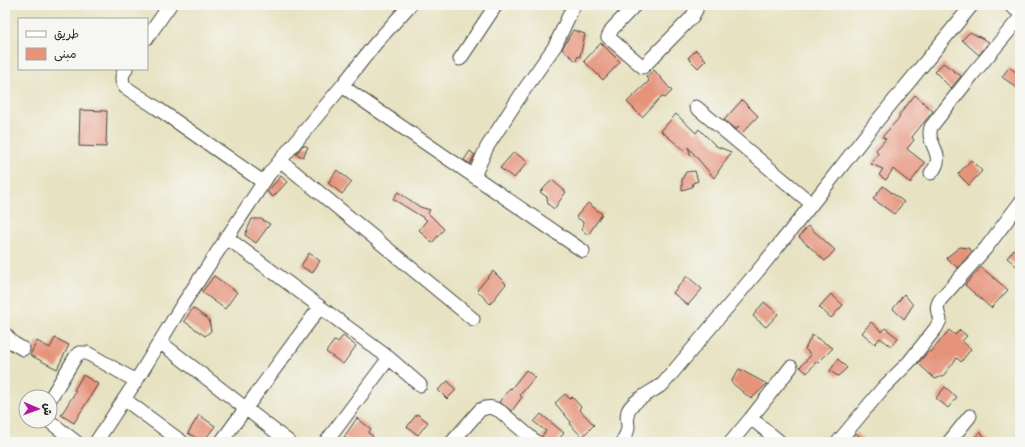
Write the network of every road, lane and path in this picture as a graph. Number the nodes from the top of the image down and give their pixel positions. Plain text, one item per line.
1 (170, 5) edge
2 (496, 5) edge
3 (574, 5) edge
4 (635, 5) edge
5 (696, 5) edge
6 (972, 5) edge
7 (1010, 5) edge
8 (408, 6) edge
9 (1020, 13) edge
10 (1020, 18) edge
11 (148, 37) edge
12 (460, 59) dead end
13 (126, 70) edge
14 (342, 86) junction
15 (696, 107) dead end
16 (280, 161) junction
17 (931, 173) dead end
18 (474, 176) junction
19 (263, 182) junction
20 (1020, 203) edge
21 (812, 204) junction
22 (226, 237) junction
23 (583, 251) dead end
24 (320, 307) junction
25 (473, 319) dead end
26 (5, 334) edge
27 (160, 342) junction
28 (23, 350) dead end
29 (389, 358) junction
30 (791, 367) dead end
31 (136, 381) junction
32 (420, 385) dead end
33 (56, 389) edge
34 (124, 399) junction
35 (246, 408) junction
36 (970, 416) dead end
37 (751, 418) junction
38 (58, 428) edge
39 (76, 442) edge
40 (96, 442) edge
41 (182, 442) edge
42 (221, 442) edge
43 (289, 442) edge
44 (326, 442) edge
45 (452, 442) edge
46 (536, 442) edge
47 (622, 442) edge
48 (731, 442) edge
49 (780, 442) edge
50 (838, 442) edge
51 (949, 442) edge

1 - 11 street
2 - 12 street
3 - 18 street
4 - 5 street
6 - 21 street
7 - 9 street
8 - 14 street
10 - 17 street
13 - 19 street
14 - 16 street
14 - 18 street
15 - 21 street
16 - 19 street
16 - 25 street
18 - 23 street
19 - 22 street
20 - 50 street
21 - 47 street
22 - 24 street
22 - 27 street
24 - 29 street
24 - 35 street
26 - 28 street
27 - 31 street
27 - 35 street
29 - 32 street
29 - 44 street
30 - 37 street
31 - 33 street
31 - 34 street
34 - 40 street
34 - 41 street
35 - 42 street
35 - 43 street
36 - 51 street
37 - 48 street
37 - 49 street
38 - 39 street
45 - 46 street

